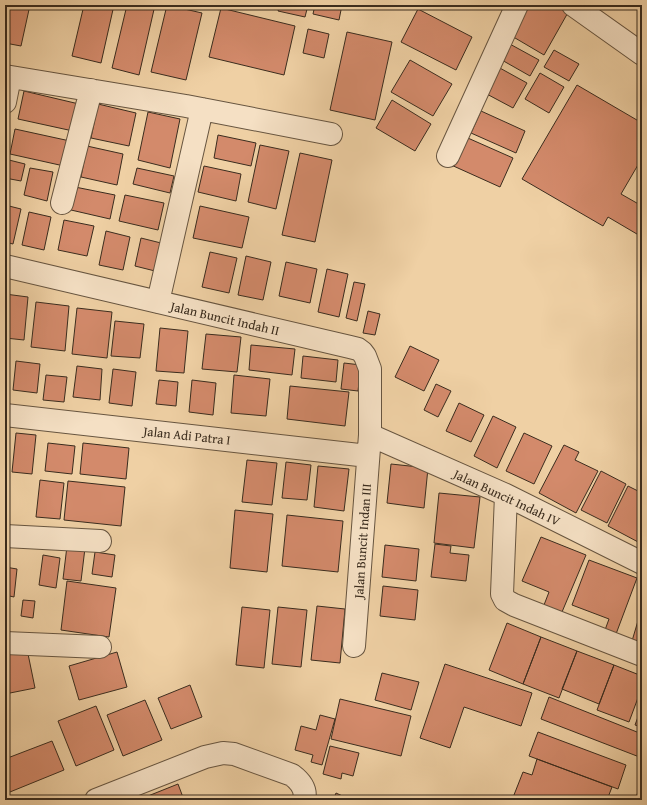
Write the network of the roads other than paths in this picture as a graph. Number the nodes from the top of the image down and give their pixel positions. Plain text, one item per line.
1 (517, 5) edge
2 (573, 5) edge
3 (642, 54) edge
4 (7, 77) edge
5 (91, 90) junction
6 (5, 102) edge
7 (202, 109) junction
8 (330, 134) dead end
9 (448, 156) dead end
10 (62, 203) dead end
11 (5, 266) edge
12 (158, 302) junction
13 (5, 415) edge
14 (369, 445) junction
15 (506, 495) junction
16 (5, 536) edge
17 (100, 541) dead end
18 (642, 563) edge
19 (5, 643) edge
20 (354, 646) dead end
21 (100, 647) dead end
22 (642, 655) edge
23 (96, 800) edge
24 (304, 800) edge

1 - 9 street
2 - 3 street
4 - 5 street
4 - 6 street
5 - 7 street
5 - 10 street
7 - 8 street
7 - 12 street
11 - 12 street, Jalan Buncit Indah II
12 - 14 street, Jalan Buncit Indah II
13 - 14 street, Jalan Adi Patra I
14 - 15 street, Jalan Buncit Indah IV
14 - 20 street, Jalan Buncit Indan III
15 - 18 street, Jalan Buncit Indah IV
15 - 22 street
16 - 17 street
19 - 21 street
23 - 24 street

